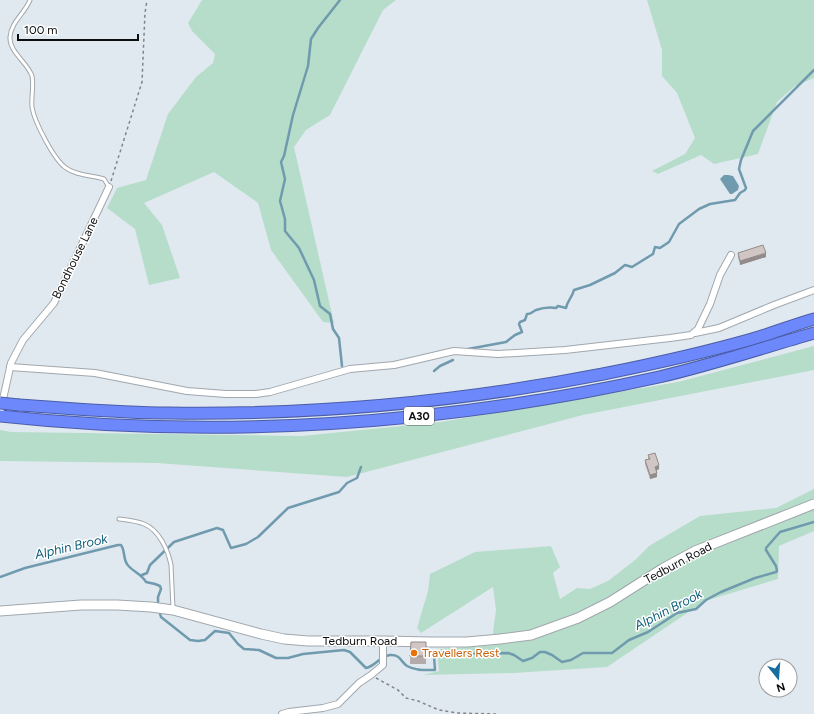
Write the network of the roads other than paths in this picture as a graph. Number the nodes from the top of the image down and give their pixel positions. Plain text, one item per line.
1 (30, 0) edge
2 (109, 187) joint
3 (731, 255) dead end
4 (814, 290) edge
5 (814, 319) edge
6 (693, 333) junction
7 (814, 333) edge
8 (10, 367) junction
9 (0, 403) edge
10 (0, 414) edge
11 (814, 504) edge
12 (119, 519) dead end
13 (169, 609) junction
14 (0, 611) edge
15 (383, 640) junction
16 (282, 714) edge

1 - 2 lane
2 - 8 street, Bondhouse Lane
3 - 6 street
4 - 6 street
5 - 9 highway, A30, bridge
6 - 8 street
7 - 10 highway, A30
8 - 10 street, Bondhouse Lane
11 - 15 street, Tedburn Road
12 - 13 lane
13 - 14 street, Tedburn Road
13 - 15 street, Tedburn Road
15 - 16 street

